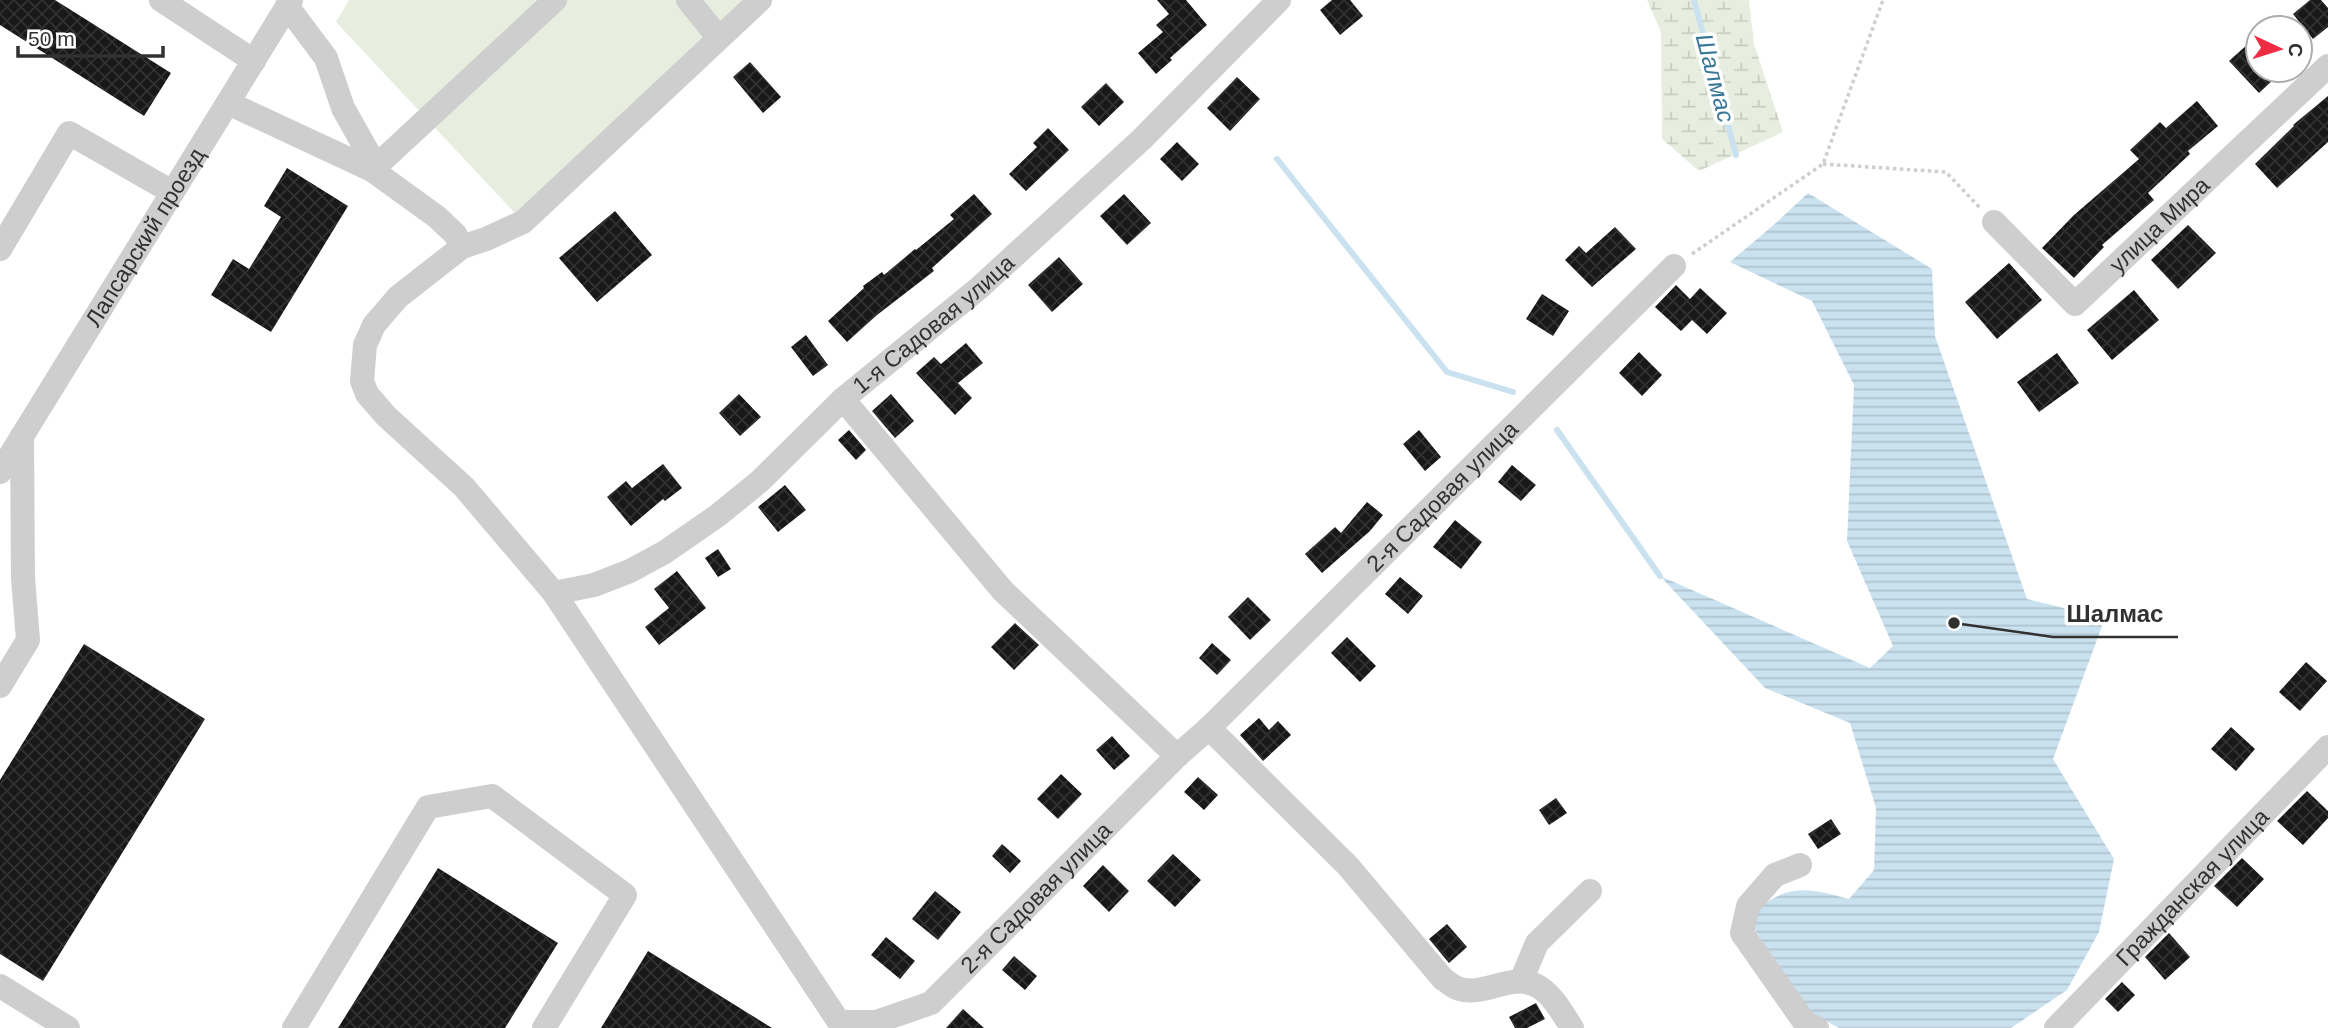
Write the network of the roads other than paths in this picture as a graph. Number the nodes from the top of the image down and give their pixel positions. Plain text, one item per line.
1 (160, 0) edge
2 (555, 0) edge
3 (688, 0) edge
4 (760, 0) edge
5 (1279, 0) edge
6 (289, 3) edge
7 (719, 37) junction
8 (254, 61) junction
9 (2328, 66) edge
10 (229, 103) junction
11 (372, 170) junction
12 (172, 191) junction
13 (1994, 222) road end
14 (463, 247) junction
15 (0, 248) edge
16 (1674, 266) road end
17 (843, 398) junction
18 (22, 435) junction
19 (0, 472) edge
20 (554, 593) junction
21 (0, 686) edge
22 (1209, 727) junction
23 (2328, 747) edge
24 (1177, 756) junction
25 (1800, 865) dead end
26 (1590, 891) dead end
27 (1521, 981) junction
28 (0, 986) edge
29 (841, 1025) edge
30 (68, 1028) edge
31 (294, 1028) edge
32 (544, 1028) edge
33 (1572, 1028) edge
34 (1816, 1028) edge
35 (2056, 1028) edge

1 - 8 street
2 - 11 street
3 - 7 street
4 - 7 street
5 - 17 street, 1-я Садовая улица
6 - 8 street, Лапсарский проезд
6 - 11 street
7 - 14 street
8 - 10 street, Лапсарский проезд
9 - 13 street, улица Мира
10 - 11 street
10 - 12 street, Лапсарский проезд
11 - 14 street
12 - 15 street
12 - 18 street, Лапсарский проезд
14 - 20 street
16 - 22 street, 2-я Садовая улица
17 - 20 street, 1-я Садовая улица
17 - 24 street
18 - 19 street, Лапсарский проезд
18 - 21 street
20 - 29 street
22 - 24 street, 2-я Садовая улица
22 - 27 street
23 - 35 street, Гражданская улица
24 - 29 street, 2-я Садовая улица
25 - 34 street
26 - 27 street
27 - 33 street
28 - 30 street
31 - 32 street

